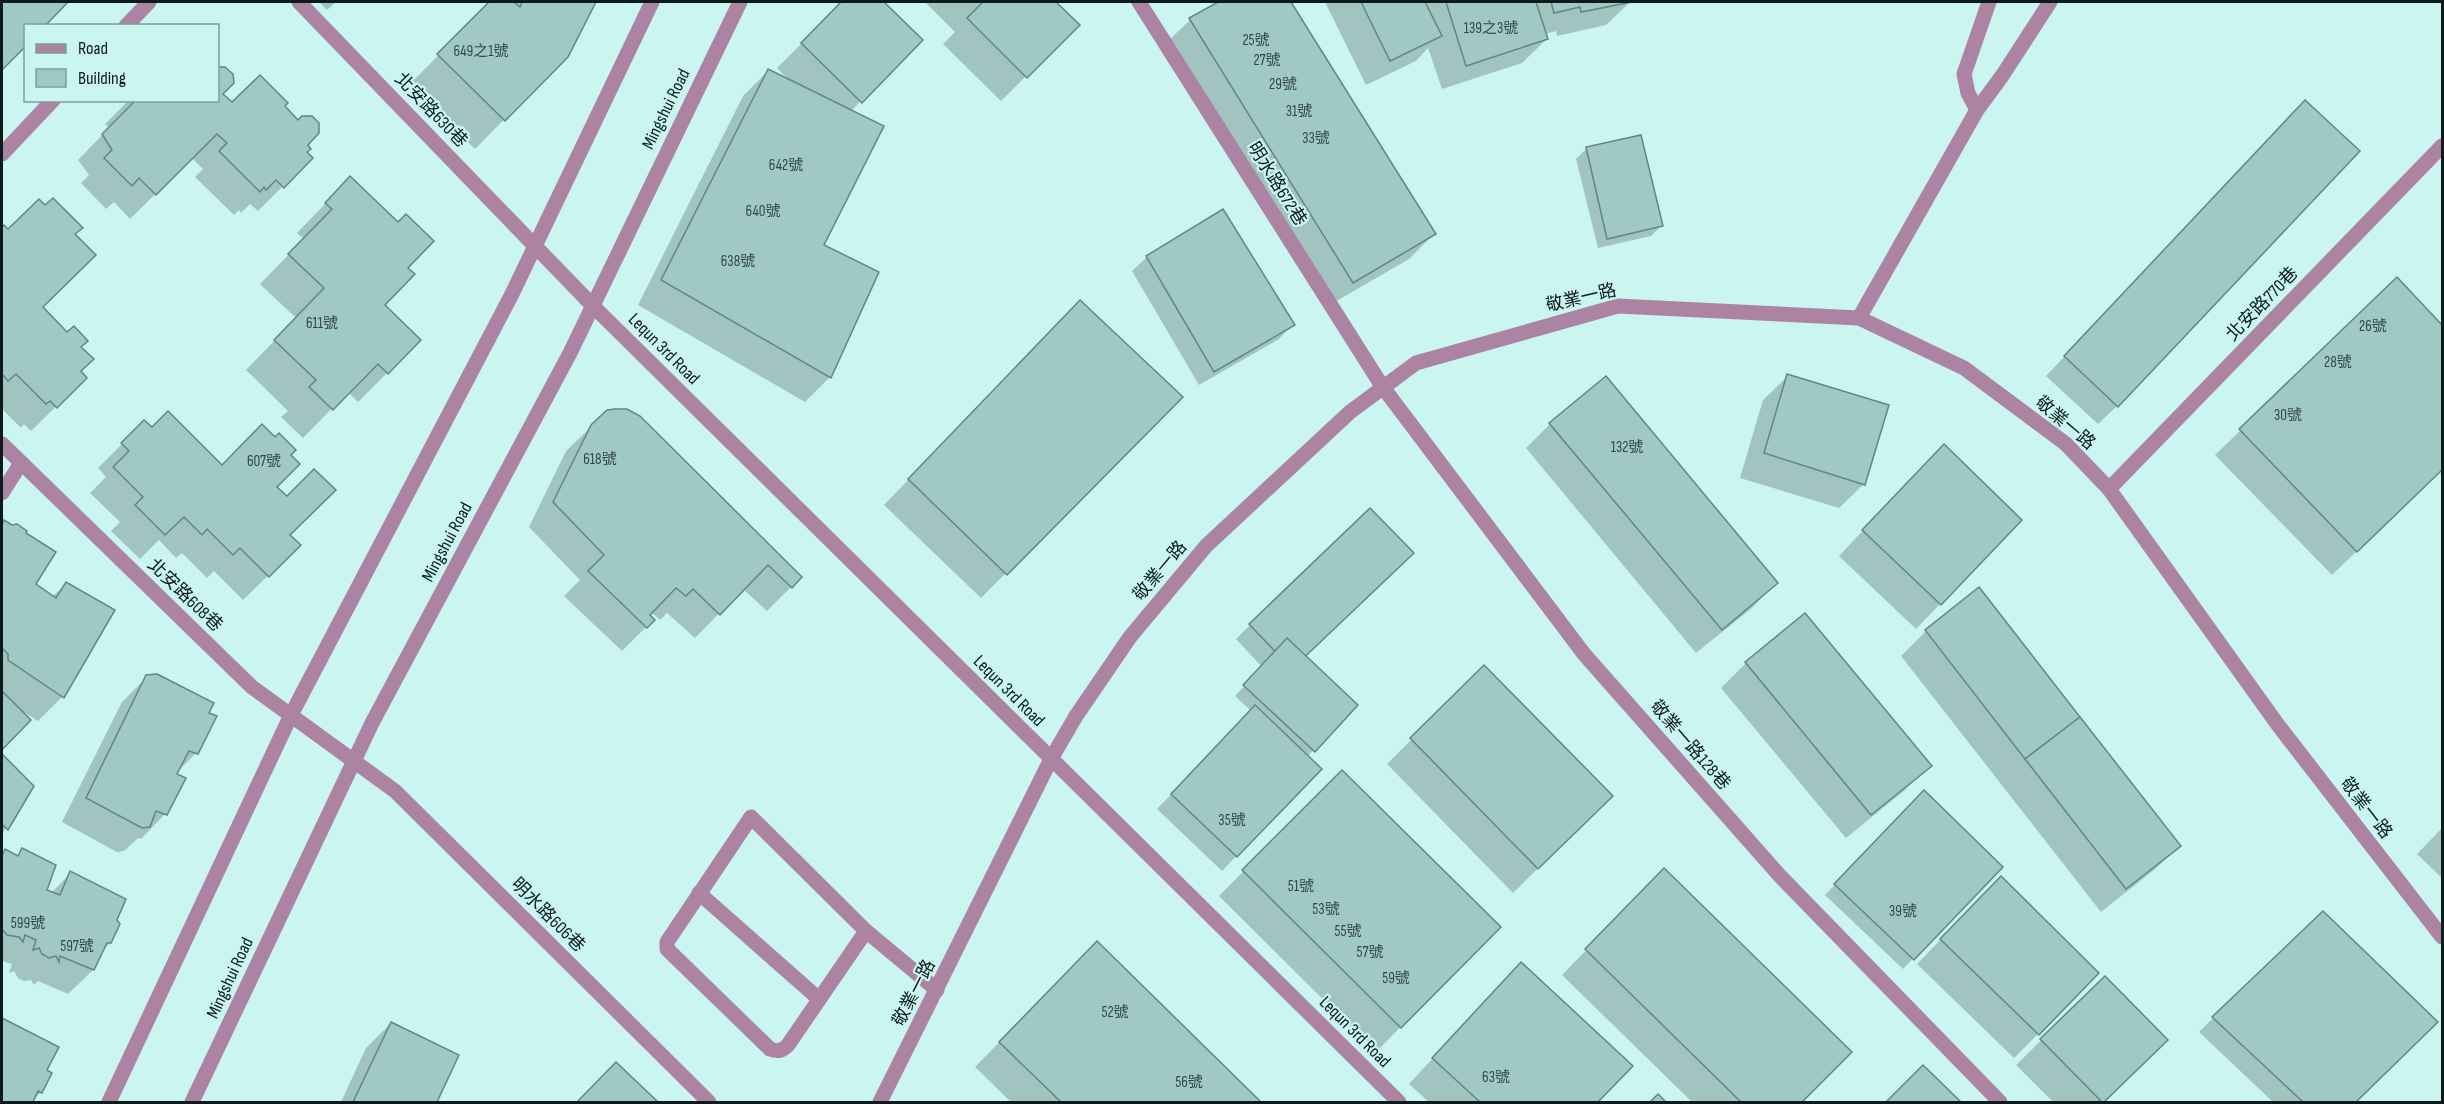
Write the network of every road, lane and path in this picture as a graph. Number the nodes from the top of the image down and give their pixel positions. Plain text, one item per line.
1 (149, 2) edge
2 (299, 2) edge
3 (652, 2) edge
4 (740, 2) edge
5 (1139, 2) edge
6 (1989, 2) edge
7 (2050, 2) edge
8 (128, 24) edge
9 (51, 102) edge
10 (1977, 110) junction
11 (2442, 146) edge
12 (2, 154) edge
13 (535, 246) junction
14 (593, 306) junction
15 (1859, 318) junction
16 (1382, 386) junction
17 (2, 444) edge
18 (21, 463) junction
19 (2109, 489) junction
20 (2, 493) edge
21 (291, 715) junction
22 (1051, 759) junction
23 (355, 760) junction
24 (699, 893) junction
25 (866, 931) junction
26 (2442, 937) edge
27 (937, 990) junction
28 (819, 999) junction
29 (109, 1102) edge
30 (192, 1102) edge
31 (710, 1102) edge
32 (880, 1102) edge
33 (1399, 1102) edge
34 (2000, 1102) edge

1 - 8 street
2 - 13 street, 北安路630巷
3 - 13 street
4 - 14 street, Mingshui Road
5 - 16 street, 明水路672巷
6 - 10 street
7 - 10 street
9 - 12 street
10 - 15 street
11 - 19 street, 北安路770巷
13 - 14 street, 北安路630巷
13 - 21 street
14 - 22 street, Lequn 3rd Road
14 - 23 street, Mingshui Road
15 - 16 street, 敬業一路
15 - 19 street, 敬業一路
16 - 22 street, 敬業一路
16 - 34 street, 敬業一路128巷
17 - 18 street, 北安路608巷
18 - 20 street
18 - 21 street, 北安路608巷
19 - 26 street, 敬業一路
21 - 23 street, 北安路608巷
21 - 29 street
22 - 27 street, 敬業一路
22 - 33 street, Lequn 3rd Road
23 - 30 street, Mingshui Road
23 - 31 street, 明水路606巷
24 - 25 street
24 - 28 street
24 - 28 street
25 - 27 street
25 - 28 street
27 - 32 street, 敬業一路

